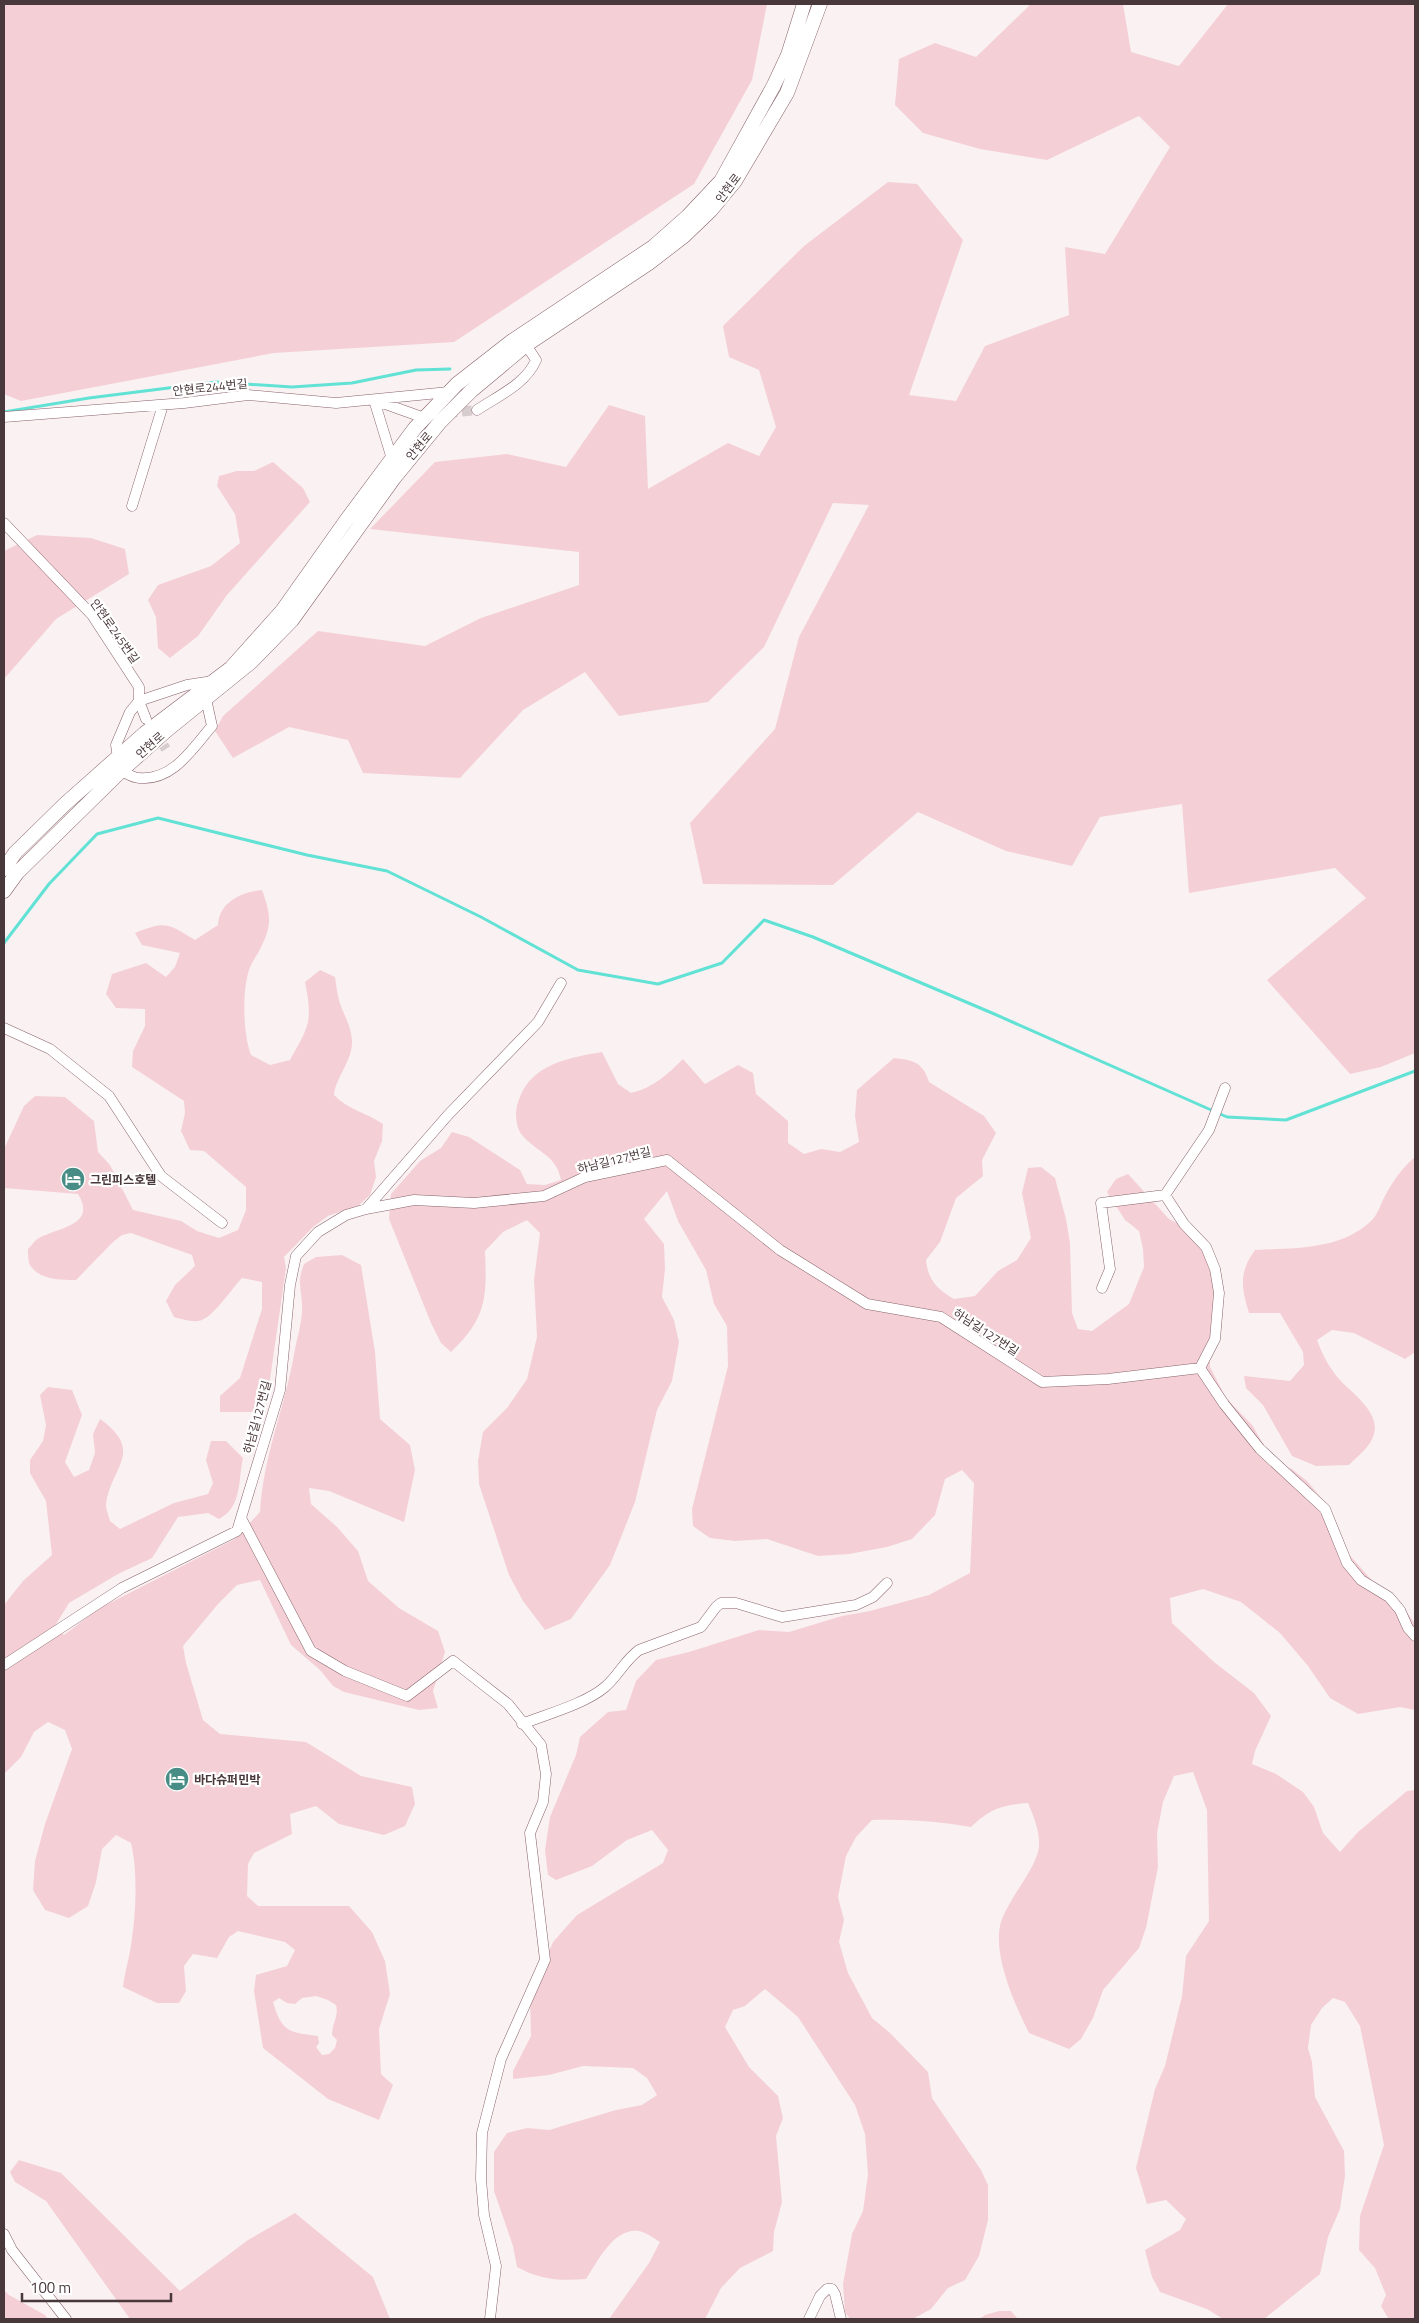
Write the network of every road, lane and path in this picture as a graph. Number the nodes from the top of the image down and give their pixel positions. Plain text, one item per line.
1 (804, 4) edge
2 (820, 4) edge
3 (526, 344) junction
4 (449, 392) junction
5 (374, 400) junction
6 (163, 405) junction
7 (477, 410) tunnel mouth
8 (419, 416) dead end
9 (4, 417) edge
10 (392, 459) junction
11 (132, 506) dead end
12 (4, 523) edge
13 (214, 680) junction
14 (206, 699) junction
15 (139, 701) junction
16 (146, 719) dead end
17 (119, 764) junction
18 (4, 869) edge
19 (4, 891) edge
20 (561, 983) dead end
21 (4, 1028) edge
22 (1225, 1088) dead end
23 (1164, 1195) junction
24 (366, 1209) junction
25 (222, 1223) dead end
26 (1102, 1288) dead end
27 (1200, 1368) junction
28 (241, 1518) junction
29 (886, 1584) dead end
30 (1415, 1636) edge
31 (4, 1665) edge
32 (522, 1724) junction
33 (4, 2234) edge
34 (66, 2319) edge
35 (490, 2319) edge
36 (809, 2319) edge
37 (841, 2319) edge

1 - 4 street, 안현로
2 - 3 street, 안현로
3 - 7 street
3 - 14 street, 안현로
4 - 5 street, 안현로244번길
4 - 10 street, 안현로
5 - 6 street, 안현로244번길
5 - 8 street
5 - 10 street
6 - 9 street, 안현로244번길
6 - 11 street
10 - 13 street, 안현로
12 - 15 street, 안현로245번길
13 - 15 street
13 - 17 street, 안현로
14 - 17 street, 안현로
14 - 17 street
15 - 16 street, 안현로245번길
15 - 17 street
17 - 18 street, 안현로
17 - 19 street, 안현로
20 - 24 street
21 - 25 street
22 - 23 street
23 - 26 street
23 - 27 street
24 - 27 street, 하남길127번길
24 - 28 street, 하남길127번길
27 - 30 street
28 - 31 street, 하남길127번길
28 - 32 street
29 - 32 street
32 - 35 street
33 - 34 street
36 - 37 street

